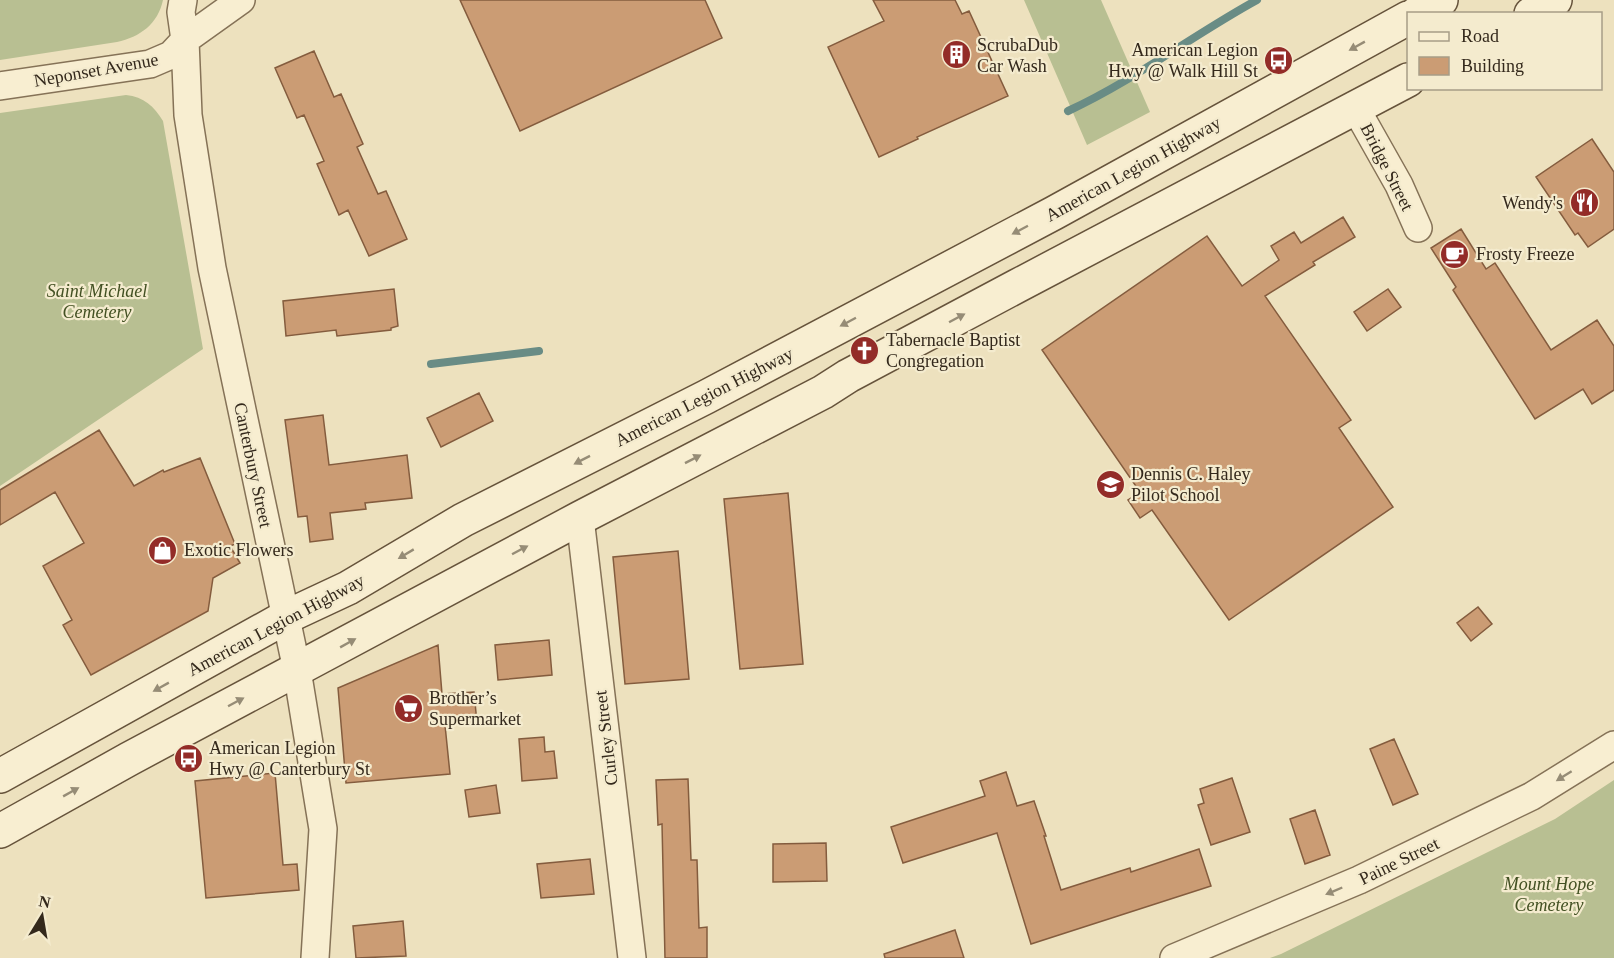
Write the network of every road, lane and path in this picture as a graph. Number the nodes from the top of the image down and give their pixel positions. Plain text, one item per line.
1 (183, 0) edge
2 (241, 0) edge
3 (1441, 0) edge
4 (1555, 0) edge
5 (1420, 12) edge
6 (1534, 12) edge
7 (1407, 19) edge
8 (185, 40) junction
9 (1407, 81) edge
10 (0, 86) edge
11 (1355, 107) junction
12 (1418, 228) dead end
13 (580, 518) junction
14 (285, 617) junction
15 (297, 670) junction
16 (1614, 745) edge
17 (0, 776) edge
18 (0, 831) edge
19 (315, 958) edge
20 (632, 958) edge
21 (1174, 958) edge

1 - 8 street, Canterbury Street
2 - 8 street
3 - 5 main road
4 - 6 main road
7 -> 14 main road, American Legion Highway
8 - 10 street, Neponset Avenue
8 - 14 street, Canterbury Street
9 - 11 main road
11 - 12 street, Bridge Street
13 -> 11 main road
15 -> 13 main road
13 - 20 street, Curley Street
14 - 15 street, Canterbury Street
14 -> 17 main road, American Legion Highway
18 -> 15 main road
15 - 19 street, Canterbury Street
16 -> 21 street, Paine Street

